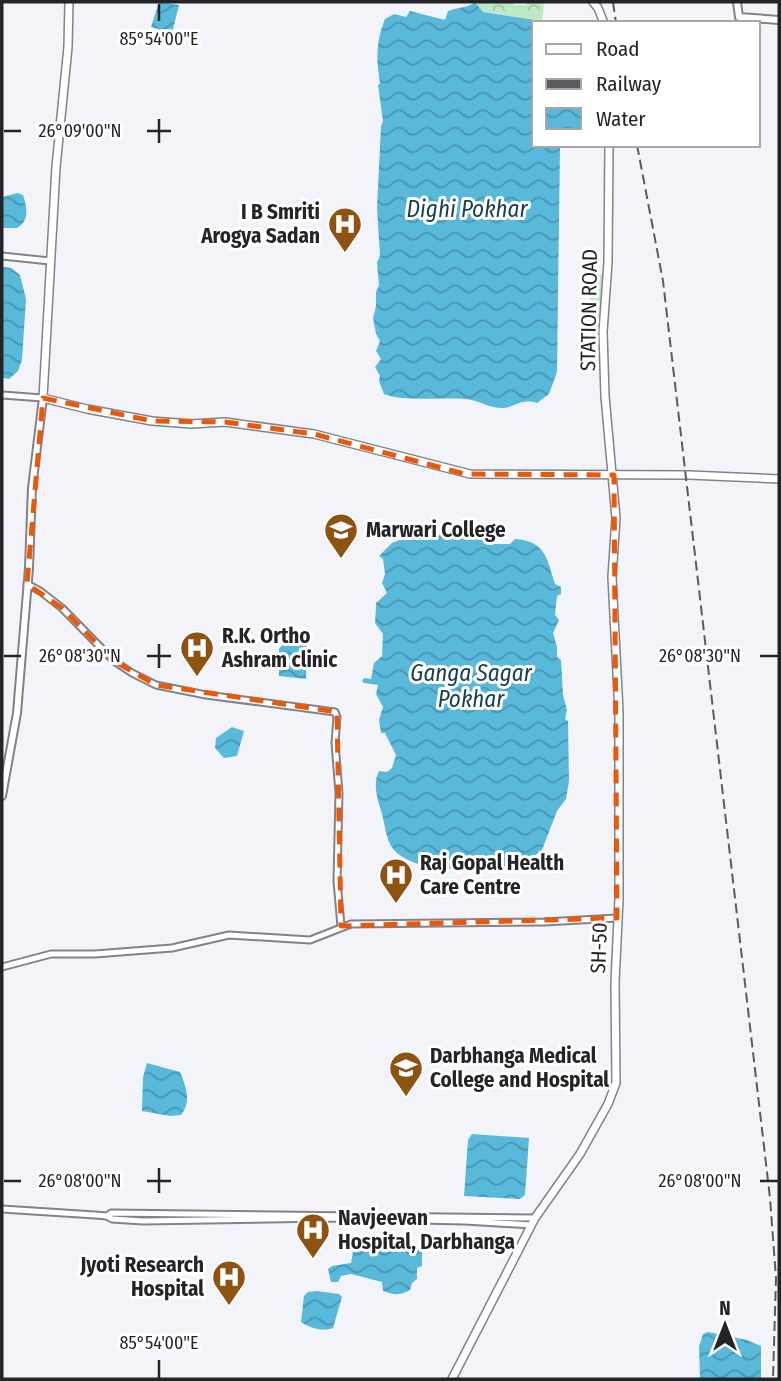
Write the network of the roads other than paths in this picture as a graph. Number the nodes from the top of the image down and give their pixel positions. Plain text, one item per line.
1 (69, 2) edge
2 (593, 2) edge
3 (737, 2) edge
4 (779, 20) edge
5 (603, 21) edge
6 (609, 147) edge
7 (2, 256) edge
8 (50, 261) junction
9 (2, 395) edge
10 (43, 398) junction
11 (614, 475) junction
12 (779, 479) edge
13 (27, 584) junction
14 (2, 796) edge
15 (617, 918) junction
16 (341, 926) junction
17 (2, 967) edge
18 (2, 1209) edge
19 (533, 1221) junction
20 (452, 1379) edge

1 - 8 main road
2 - 5 main road
3 - 4 main road
6 - 11 main road, STATION ROAD
7 - 8 street
8 - 10 main road
9 - 10 street
10 - 11 main road
10 - 13 main road
11 - 12 main road
11 - 15 main road, SH-50
13 - 14 main road
13 - 16 street
15 - 16 street
15 - 19 main road, SH-50
16 - 17 street
18 - 19 street
19 - 20 main road, SH-50

